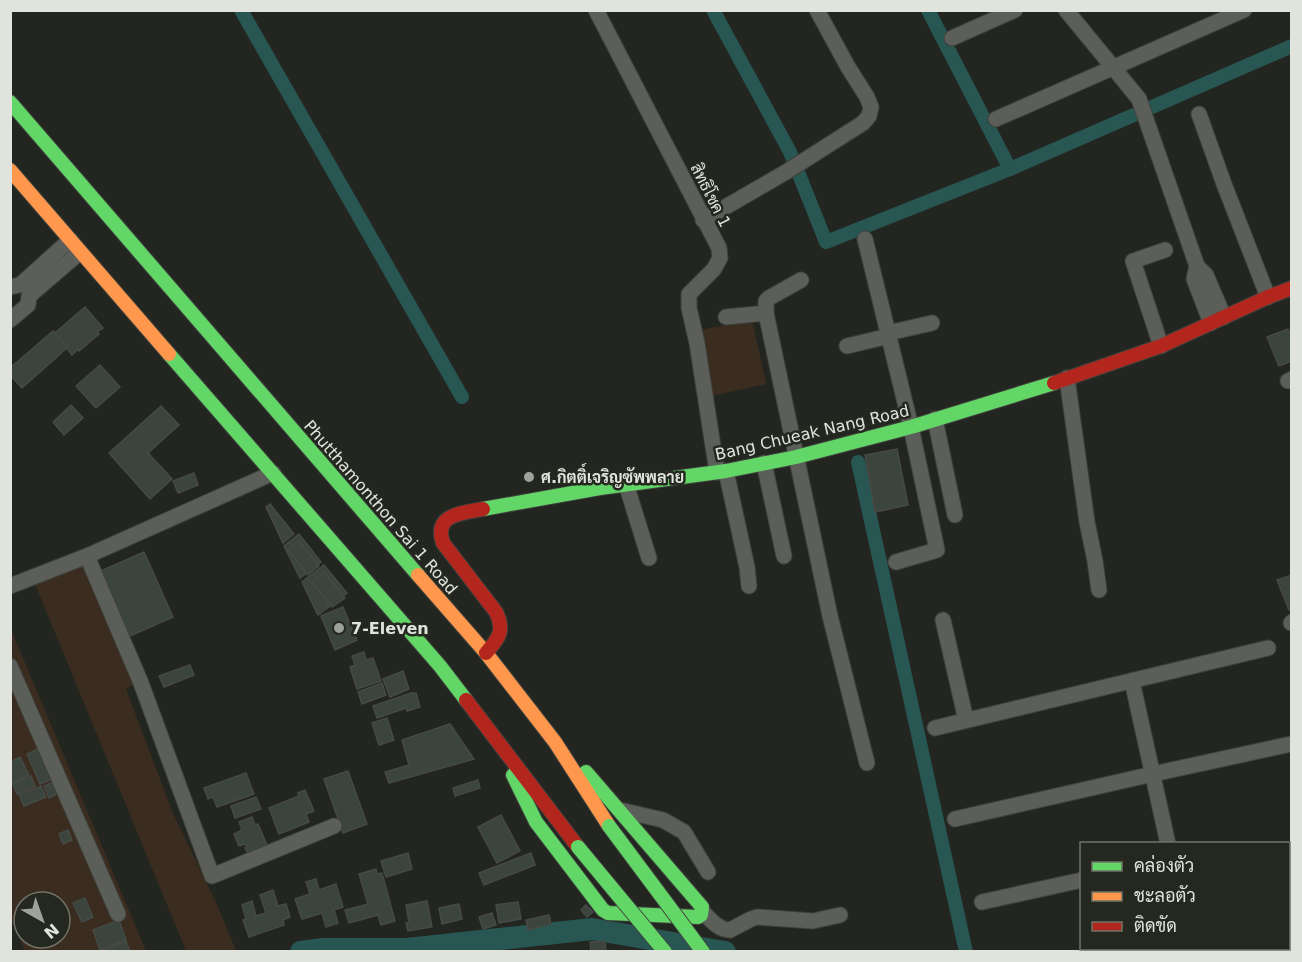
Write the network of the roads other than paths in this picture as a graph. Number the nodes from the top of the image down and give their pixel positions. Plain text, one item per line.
1 (596, 10) edge
2 (817, 10) edge
3 (1015, 10) edge
4 (1066, 10) edge
5 (1244, 10) edge
6 (952, 38) dead end
7 (1113, 68) junction
8 (10, 102) edge
9 (1199, 114) dead end
10 (996, 119) dead end
11 (10, 170) edge
12 (703, 219) junction
13 (865, 239) dead end
14 (70, 240) junction
15 (1165, 250) dead end
16 (80, 252) junction
17 (801, 280) dead end
18 (10, 287) edge
19 (1292, 288) edge
20 (1268, 297) junction
21 (766, 313) junction
22 (726, 317) dead end
23 (10, 320) edge
24 (1218, 320) junction
25 (932, 323) dead end
26 (888, 334) junction
27 (847, 346) dead end
28 (1161, 346) junction
29 (1067, 378) junction
30 (935, 419) junction
31 (911, 427) junction
32 (796, 457) junction
33 (764, 463) junction
34 (721, 472) junction
35 (273, 473) junction
36 (626, 484) junction
37 (955, 515) dead end
38 (87, 556) junction
39 (784, 556) dead end
40 (649, 558) dead end
41 (897, 562) dead end
42 (10, 586) edge
43 (749, 586) dead end
44 (1099, 590) dead end
45 (943, 620) dead end
46 (1268, 648) dead end
47 (486, 653) junction
48 (10, 666) edge
49 (1132, 681) junction
50 (966, 720) junction
51 (935, 728) dead end
52 (498, 741) junction
53 (555, 742) junction
54 (1291, 744) edge
55 (867, 764) dead end
56 (1153, 774) junction
57 (620, 810) junction
58 (955, 819) dead end
59 (334, 826) dead end
60 (1168, 842) edge
61 (708, 872) dead end
62 (1080, 880) edge
63 (982, 902) dead end
64 (702, 911) junction
65 (118, 914) dead end
66 (840, 915) dead end
67 (708, 947) edge
68 (664, 951) edge

1 - 12 street, สิทธิโชค 1
2 - 12 street
3 - 6 street
4 - 7 street
5 - 7 street
7 - 10 street
7 - 24 street
8 - 47 main road, Phutthamonthon Sai 1 Road
9 - 20 street
11 - 14 main road
12 - 34 street, สิทธิโชค 1
13 - 26 street
14 - 16 main road
14 - 18 street
15 - 28 street
16 - 23 street
16 - 35 main road
17 - 21 street
19 - 20 main road, Bang Chueak Nang Road
20 - 24 main road, Bang Chueak Nang Road
21 - 22 street
21 - 32 street
24 - 28 main road, Bang Chueak Nang Road
25 - 26 street
26 - 27 street
26 - 31 street
28 - 29 main road, Bang Chueak Nang Road
29 - 30 main road, Bang Chueak Nang Road
29 - 44 street
30 - 31 main road, Bang Chueak Nang Road
30 - 37 street
31 - 32 main road, Bang Chueak Nang Road
31 - 41 street
32 - 33 main road, Bang Chueak Nang Road
32 - 55 street
33 - 34 main road, Bang Chueak Nang Road
33 - 39 street
34 - 36 main road, Bang Chueak Nang Road
34 - 43 street
35 - 38 street
35 - 52 main road
36 - 40 street
36 - 47 main road, Bang Chueak Nang Road
38 - 42 street
38 - 59 street
45 - 50 street
46 - 49 street
47 - 53 main road, Phutthamonthon Sai 1 Road
48 - 65 street
49 - 50 street
49 - 56 street
50 - 51 street
52 - 64 main road
52 - 68 main road, bridge
53 - 57 main road
53 - 67 main road, Phutthamonthon Sai 1 Road, bridge
54 - 56 street
56 - 58 street
56 - 60 street
57 - 61 street
57 - 64 main road
62 - 63 street
64 - 66 street

